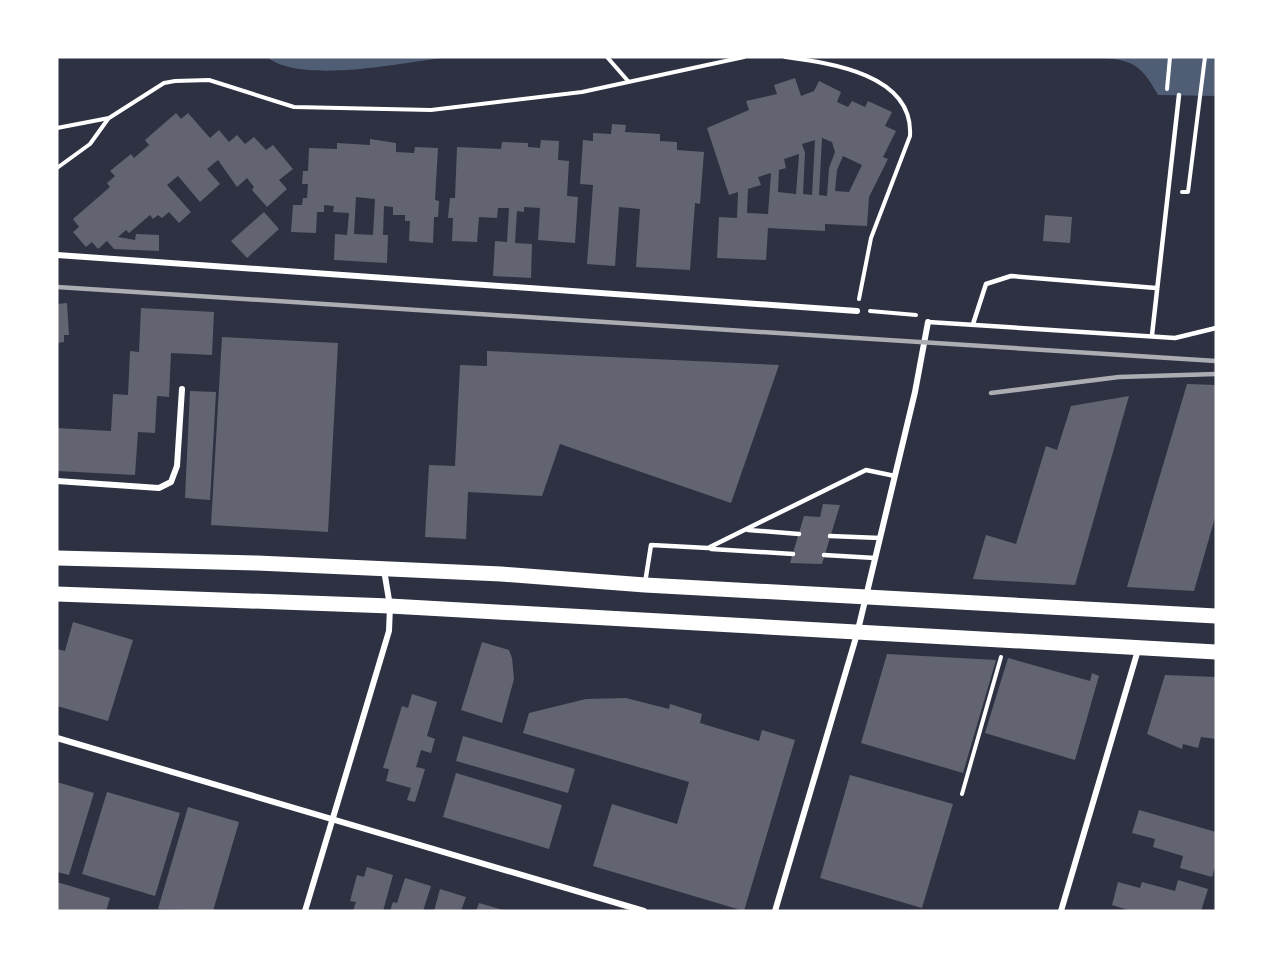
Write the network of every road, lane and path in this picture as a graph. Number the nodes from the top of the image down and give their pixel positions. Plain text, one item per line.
1 (607, 57) edge
2 (744, 57) edge
3 (785, 57) edge
4 (628, 82) junction
5 (1179, 95) dead end
6 (109, 118) junction
7 (57, 128) edge
8 (57, 168) edge
9 (57, 255) edge
10 (1155, 288) junction
11 (857, 311) junction
12 (928, 322) junction
13 (973, 324) junction
14 (1216, 328) edge
15 (1152, 336) junction
16 (182, 389) dead end
17 (895, 476) junction
18 (57, 481) edge
19 (746, 530) junction
20 (799, 534) dead end
21 (830, 536) dead end
22 (880, 538) junction
23 (708, 548) junction
24 (793, 554) dead end
25 (824, 555) dead end
26 (57, 558) edge
27 (875, 558) junction
28 (384, 569) junction
29 (645, 585) junction
30 (57, 594) edge
31 (866, 597) junction
32 (390, 606) junction
33 (1216, 616) edge
34 (856, 634) junction
35 (1006, 641) junction
36 (1138, 648) junction
37 (1216, 652) edge
38 (57, 738) edge
39 (962, 794) dead end
40 (333, 818) junction
41 (305, 911) edge
42 (644, 911) edge
43 (775, 911) edge
44 (1061, 911) edge

1 - 4 path
2 - 4 path
3 - 11 path
4 - 6 path
5 - 10 lane
6 - 7 path
6 - 8 path
9 - 11 street
10 - 13 lane
10 - 15 lane
11 - 12 path
12 - 13 lane
12 - 17 street
13 - 15 lane
14 - 15 lane
16 - 18 street
17 - 19 lane
17 - 22 street
19 - 20 lane
19 - 23 lane
21 - 22 lane
22 - 27 street
23 - 24 lane
23 - 29 lane
25 - 27 lane
26 - 28 main road
27 - 31 street
28 - 29 main road
28 - 32 street
29 - 31 main road
30 - 32 main road
31 - 33 main road
31 - 34 street
32 - 34 main road
32 - 40 street
34 - 35 main road
34 - 43 street
35 - 36 main road
35 - 39 path
36 - 37 main road
36 - 44 street
38 - 40 street
40 - 41 street
40 - 42 street

